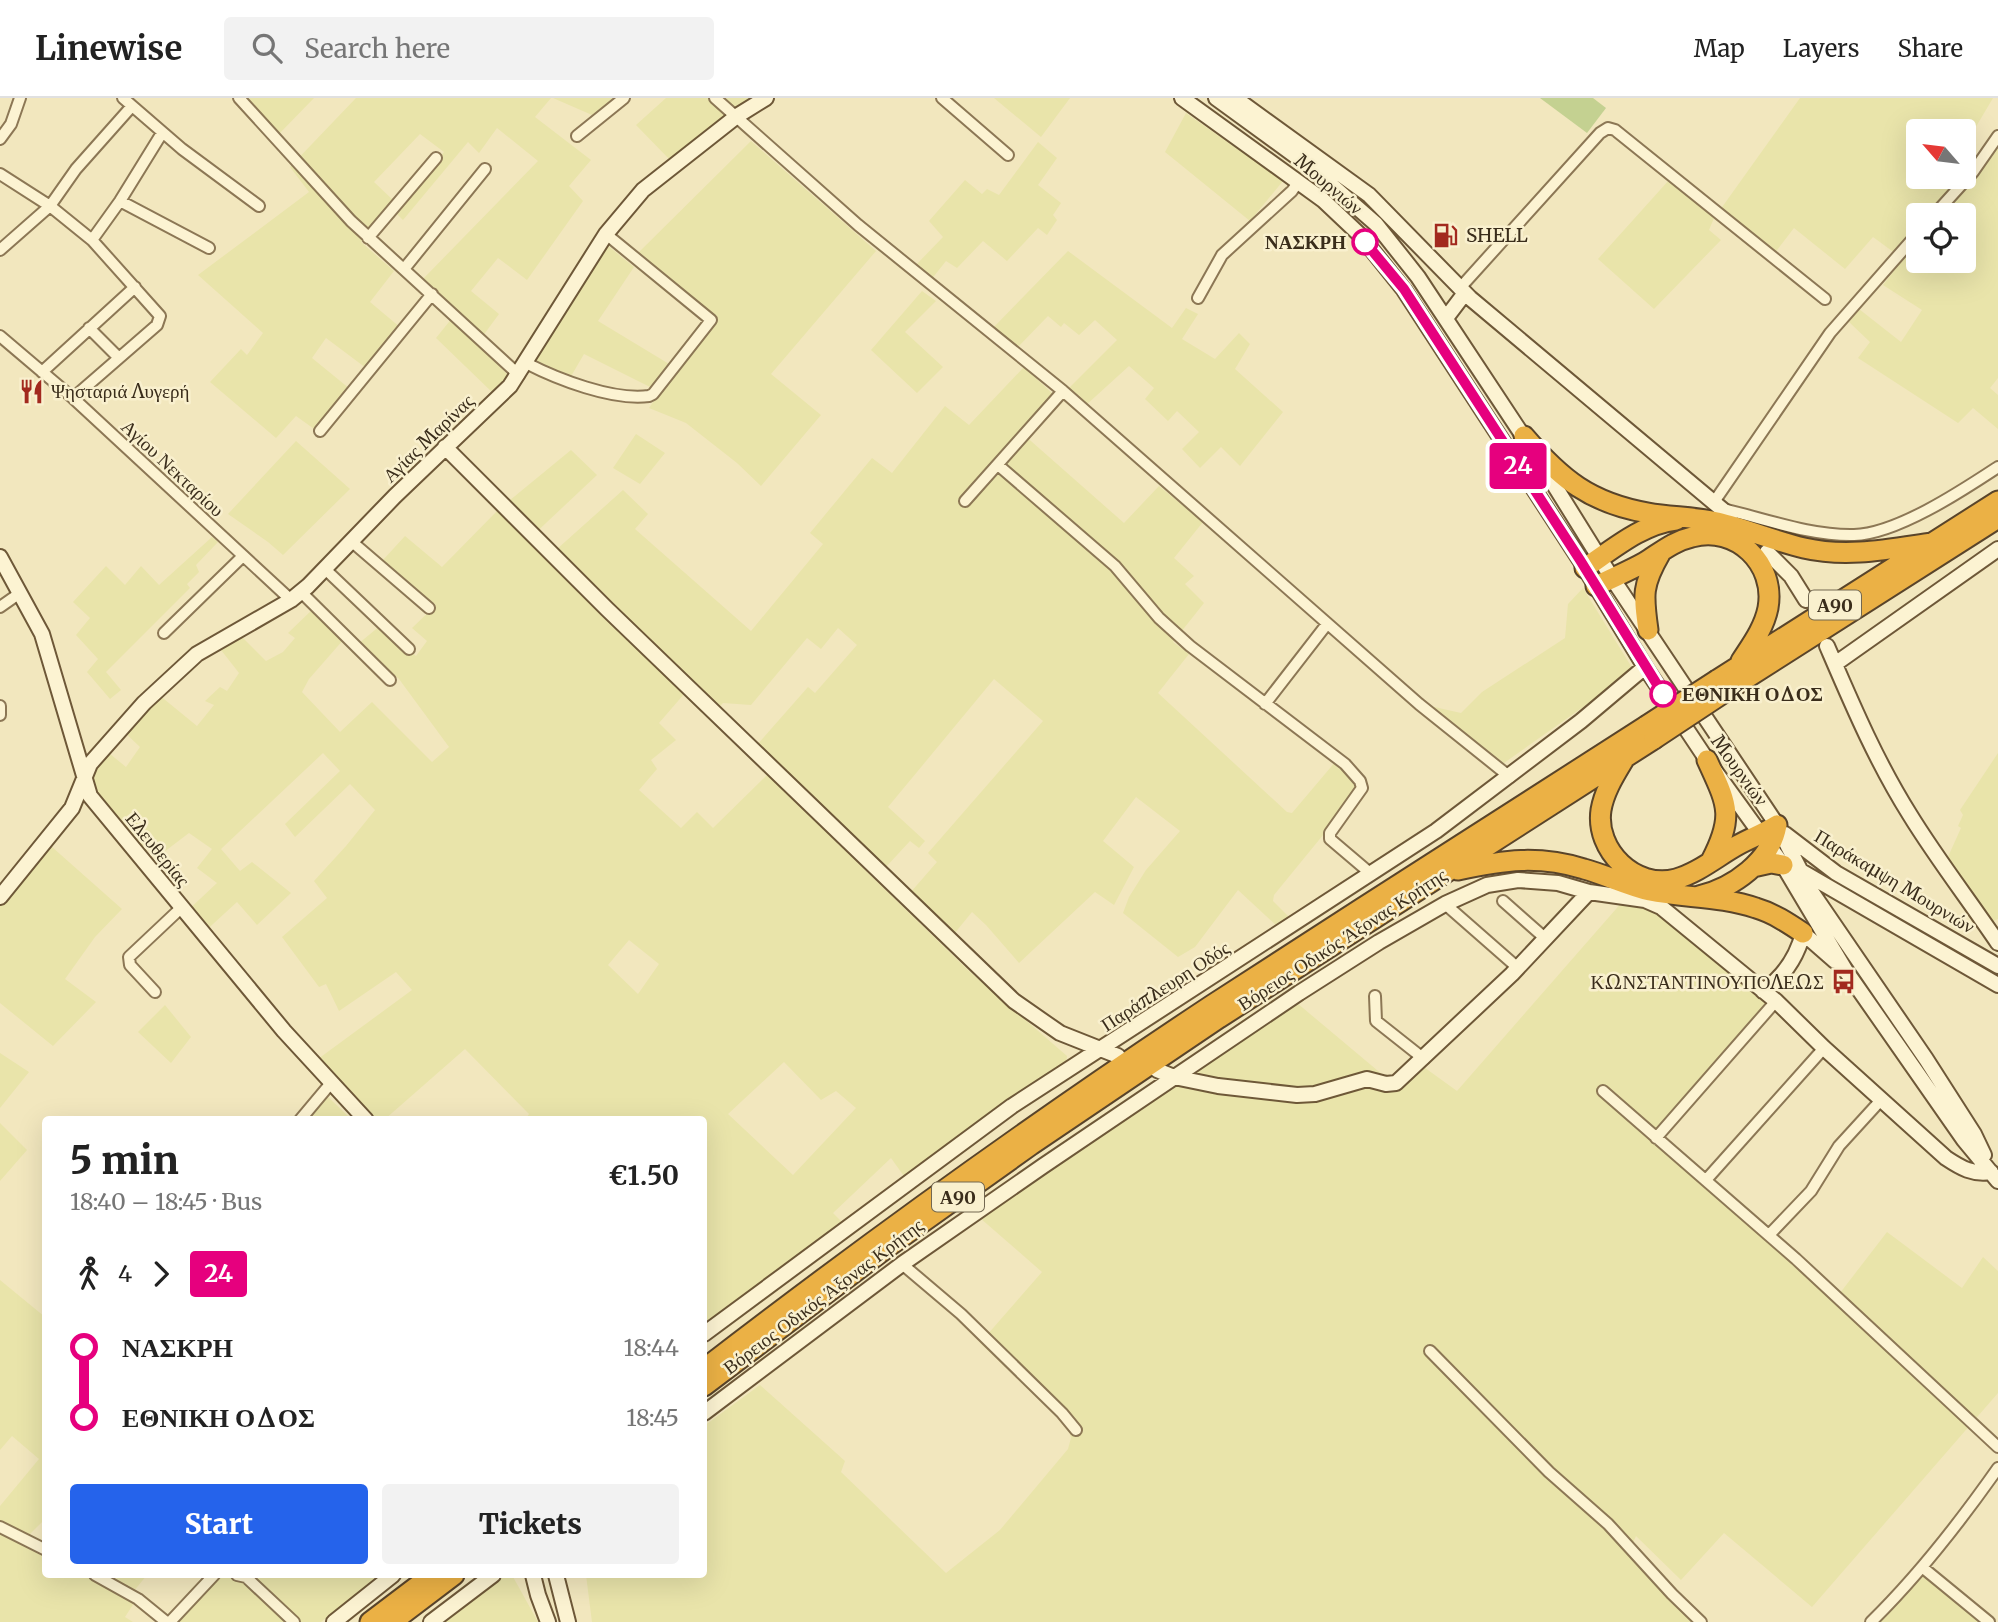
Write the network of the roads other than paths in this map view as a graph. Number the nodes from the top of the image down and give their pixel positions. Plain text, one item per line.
1 (20, 98) edge
2 (123, 98) edge
3 (239, 98) edge
4 (624, 98) edge
5 (715, 98) edge
6 (766, 98) edge
7 (942, 98) edge
8 (1182, 98) edge
9 (1216, 98) edge
10 (1235, 98) edge
11 (132, 106) junction
12 (0, 115) edge
13 (737, 116) junction
14 (12, 120) junction
15 (162, 133) junction
16 (577, 136) dead end
17 (1998, 136) edge
18 (0, 139) edge
19 (1008, 155) dead end
20 (436, 158) dead end
21 (485, 169) dead end
22 (0, 174) edge
23 (1299, 181) junction
24 (120, 201) junction
25 (1945, 203) edge
26 (50, 206) junction
27 (259, 206) dead end
28 (606, 234) junction
29 (368, 238) junction
30 (92, 240) junction
31 (1906, 247) edge
32 (209, 248) dead end
33 (0, 250) edge
34 (404, 269) junction
35 (135, 287) junction
36 (1463, 290) junction
37 (432, 294) junction
38 (1198, 298) dead end
39 (1825, 299) dead end
40 (1446, 318) junction
41 (89, 328) junction
42 (0, 336) edge
43 (119, 358) junction
44 (522, 369) junction
45 (42, 372) junction
46 (1063, 391) junction
47 (73, 398) junction
48 (320, 431) dead end
49 (1524, 436) junction
50 (445, 447) junction
51 (998, 465) junction
52 (1998, 467) edge
53 (965, 500) dead end
54 (1998, 501) edge
55 (1722, 509) junction
56 (1998, 518) edge
57 (1691, 519) junction
58 (351, 541) junction
59 (1932, 543) junction
60 (1998, 549) edge
61 (1662, 550) junction
62 (1767, 552) dead end
63 (243, 556) junction
64 (0, 557) edge
65 (1592, 563) junction
66 (325, 569) junction
67 (1604, 582) junction
68 (20, 593) junction
69 (296, 596) junction
70 (1806, 600) dead end
71 (0, 607) edge
72 (429, 608) dead end
73 (1327, 624) junction
74 (1648, 630) junction
75 (164, 633) dead end
76 (1827, 646) dead end
77 (409, 649) dead end
78 (1835, 664) junction
79 (1645, 667) junction
80 (1737, 668) junction
81 (390, 680) dead end
82 (1723, 685) junction
83 (1265, 704) junction
84 (0, 706) edge
85 (0, 715) edge
86 (1650, 732) junction
87 (1626, 757) junction
88 (1707, 760) junction
89 (83, 777) junction
90 (1510, 777) junction
91 (1770, 835) junction
92 (1711, 861) junction
93 (1753, 867) junction
94 (1791, 867) junction
95 (1370, 873) junction
96 (1443, 873) junction
97 (1589, 892) junction
98 (0, 897) edge
99 (1695, 897) junction
100 (1503, 901) dead end
101 (1445, 904) junction
102 (181, 908) junction
103 (1803, 933) junction
104 (1546, 939) junction
105 (1996, 940) edge
106 (1982, 955) junction
107 (1998, 966) edge
108 (1518, 968) junction
109 (1973, 969) junction
110 (1846, 971) junction
111 (1998, 985) edge
112 (1763, 990) junction
113 (155, 992) dead end
114 (1375, 996) dead end
115 (1776, 1001) junction
116 (1824, 1048) junction
117 (1102, 1050) junction
118 (1118, 1056) dead end
119 (1424, 1059) junction
120 (1157, 1070) dead end
121 (1174, 1077) junction
122 (331, 1083) junction
123 (1603, 1091) dead end
124 (1881, 1100) junction
125 (303, 1116) edge
126 (362, 1116) edge
127 (1656, 1138) junction
128 (1995, 1176) edge
129 (1706, 1180) junction
130 (1769, 1235) junction
131 (902, 1264) junction
132 (707, 1332) edge
133 (1430, 1351) dead end
134 (707, 1367) edge
135 (707, 1384) edge
136 (707, 1411) edge
137 (1076, 1430) dead end
138 (1998, 1447) edge
139 (1998, 1468) edge
140 (0, 1527) edge
141 (42, 1548) edge
142 (1922, 1567) junction
143 (100, 1578) edge
144 (211, 1578) edge
145 (247, 1578) edge
146 (389, 1578) edge
147 (428, 1578) edge
148 (450, 1578) edge
149 (489, 1578) edge
150 (534, 1578) edge
151 (557, 1578) edge
152 (294, 1622) edge
153 (334, 1622) edge
154 (370, 1622) edge
155 (393, 1622) edge
156 (431, 1622) edge
157 (548, 1622) edge
158 (568, 1622) edge
159 (1701, 1622) edge
160 (1871, 1622) edge
161 (1989, 1622) edge

1 - 14 street
2 - 11 street
3 - 29 street
4 - 16 street
5 - 13 street
6 - 13 street, Αγίας Μαρίνας
7 - 19 street
8 - 23 street, Μουρνιών
9 - 40 street
10 - 36 street
11 - 15 street
11 - 26 street
12 - 14 street
13 - 28 street, Αγίας Μαρίνας
13 - 46 street
14 - 18 street
15 - 24 street
15 - 27 street
17 - 25 street
20 - 29 street
21 - 34 street
22 - 26 street
23 - 38 street
23 - 65 street, Μουρνιών
24 - 30 street
24 - 32 street
26 - 30 street
26 - 33 street
28 - 44 street, Αγίας Μαρίνας
28 - 44 street
29 - 34 street
30 - 35 street
31 - 55 street
34 - 37 street
35 - 41 street
35 - 43 street
36 - 39 street
36 - 40 street
36 - 55 street
37 - 44 street
37 - 48 street
40 - 49 street
41 - 43 street
41 - 45 street
42 - 45 street, Αγίου Νεκταρίου
43 - 47 street
44 - 50 street, Αγίας Μαρίνας
45 - 47 street, Αγίου Νεκταρίου
46 - 51 street
46 - 73 street
47 - 63 street, Αγίου Νεκταρίου
49 - 57 highway
49 - 65 street
50 - 58 street, Αγίας Μαρίνας
50 - 117 street
51 - 53 street
51 - 83 street
52 - 55 street
54 - 59 highway, Βόρειος Οδικός Άξονας Κρήτης / Α90
56 - 82 highway, Βόρειος Οδικός Άξονας Κρήτης / Α90
57 - 59 highway
57 - 65 highway
58 - 66 street, Αγίας Μαρίνας
58 - 72 street
59 - 80 highway, Βόρειος Οδικός Άξονας Κρήτης / Α90
60 - 78 street
61 - 67 highway
61 - 74 highway
61 - 80 highway
62 - 70 street
63 - 69 street, Αγίου Νεκταρίου
63 - 75 street
64 - 68 street, Ελευθερίας
65 - 67 street
66 - 69 street, Αγίας Μαρίνας
66 - 77 street
67 - 74 street
67 - 79 street, Μουρνιών
68 - 71 street
68 - 89 street, Ελευθερίας
69 - 81 street, Αγίου Νεκταρίου
69 - 89 street, Αγίας Μαρίνας
73 - 83 street
73 - 90 street
74 - 91 street
76 - 78 street
78 - 105 street
79 - 88 street, Μουρνιών
79 - 90 street, Παράπλευρη Οδός
80 - 82 highway, Βόρειος Οδικός Άξονας Κρήτης / Α90
82 - 86 highway, Βόρειος Οδικός Άξονας Κρήτης / Α90, bridge
83 - 95 street
84 - 85 street
86 - 87 highway, Βόρειος Οδικός Άξονας Κρήτης / Α90
86 - 134 highway, Βόρειος Οδικός Άξονας Κρήτης / Α90
87 - 92 highway
87 - 96 highway, Βόρειος Οδικός Άξονας Κρήτης / Α90
88 - 91 street, Μουρνιών
88 - 92 highway
89 - 98 street, Αγίας Μαρίνας
89 - 102 street, Ελευθερίας
90 - 95 street, Παράπλευρη Οδός
91 - 92 highway
91 - 93 highway
91 - 94 street, Μουρνιών
91 - 94 street, Μουρνιών
91 - 106 street, Παράκαμψη Μουρνιών
93 - 94 highway
93 - 99 highway
94 - 109 street, Παράκαμψη Μουρνιών
94 - 110 street, Μουρνιών
94 - 128 street, Μουρνιών
95 - 117 street, Παράπλευρη Οδός
96 - 99 highway
96 - 135 highway, Βόρειος Οδικός Άξονας Κρήτης / Α90
97 - 101 street
97 - 104 street
97 - 112 street
99 - 103 highway
100 - 104 street
101 - 108 street
101 - 121 street
102 - 113 street
102 - 122 street, Ελευθερίας
103 - 110 street
103 - 112 street
104 - 108 street
105 - 106 street
106 - 107 street, Παράκαμψη Μουρνιών
106 - 109 street
108 - 119 street
109 - 111 street, Παράκαμψη Μουρνιών
110 - 128 street, Μουρνιών
112 - 115 street
114 - 119 street
115 - 116 street
115 - 127 street
116 - 124 street
116 - 129 street
117 - 118 street
117 - 132 street, Παράπλευρη Οδός
119 - 121 street
120 - 121 street
121 - 131 street
122 - 125 street
122 - 126 street, Ελευθερίας
123 - 127 street
124 - 128 street
124 - 130 street
127 - 129 street
129 - 130 street
130 - 138 street
131 - 136 street
131 - 137 street
133 - 159 street
139 - 142 street
140 - 141 street
142 - 160 street
142 - 161 street
143 - 144 street
145 - 152 street
146 - 153 street
147 - 154 highway
148 - 155 highway
149 - 156 street
150 - 157 street
151 - 158 street

